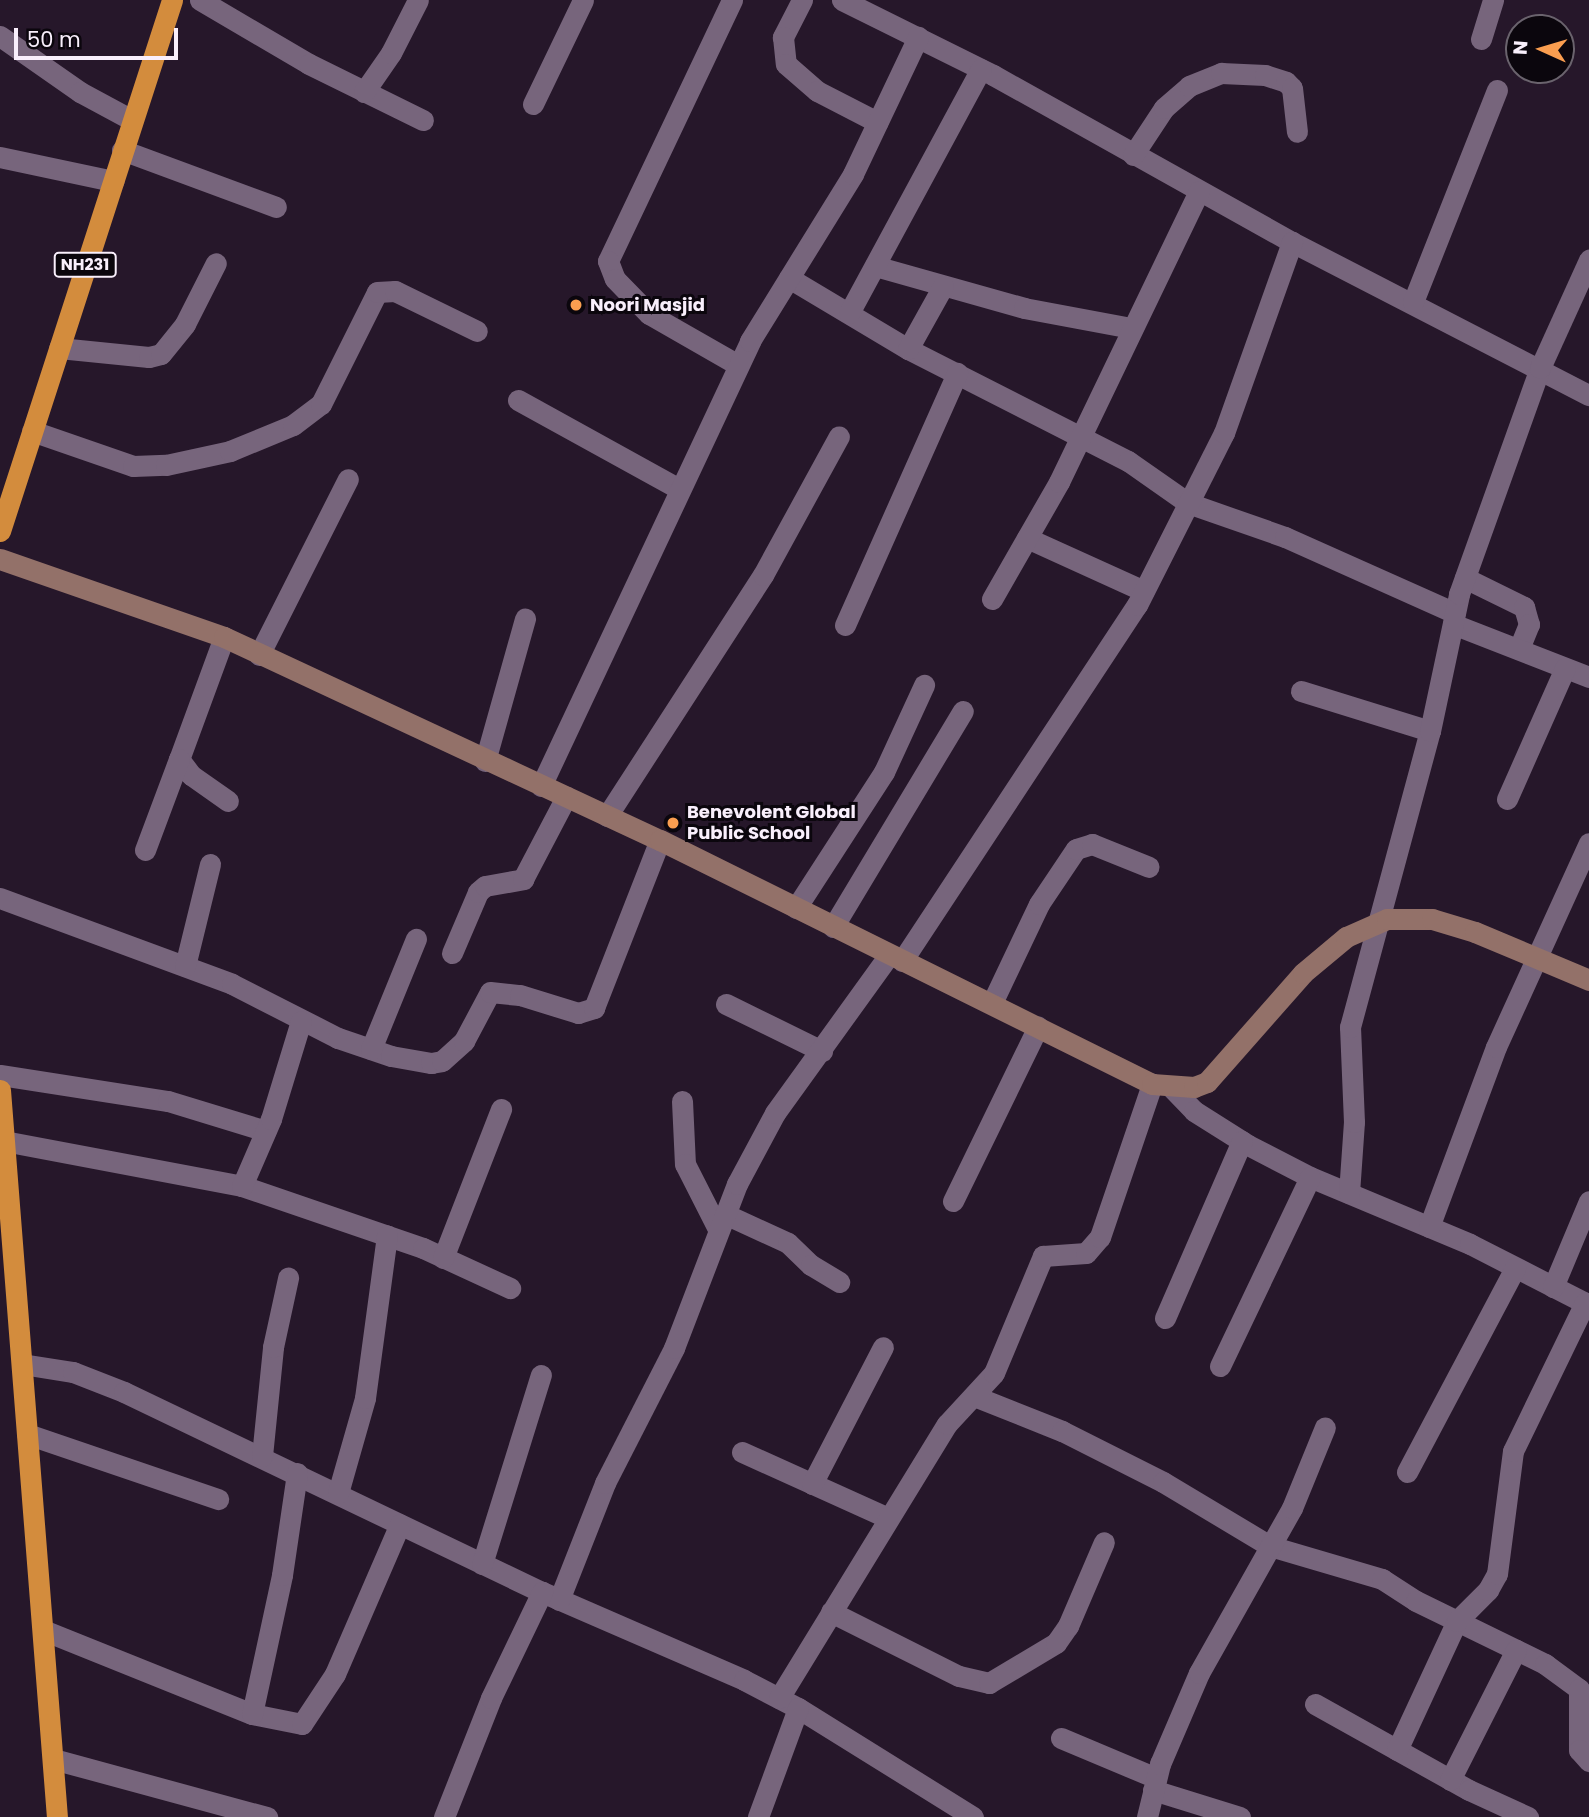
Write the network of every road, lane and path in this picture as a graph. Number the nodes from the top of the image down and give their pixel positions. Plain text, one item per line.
1 (172, 0) edge
2 (200, 0) edge
3 (418, 0) edge
4 (583, 0) edge
5 (732, 0) edge
6 (802, 0) edge
7 (842, 0) edge
8 (1493, 0) edge
9 (0, 36) edge
10 (918, 37) junction
11 (1481, 39) dead end
12 (981, 69) junction
13 (1497, 90) dead end
14 (364, 92) junction
15 (533, 104) dead end
16 (132, 120) junction
17 (423, 120) dead end
18 (877, 122) junction
19 (1297, 132) dead end
20 (122, 149) junction
21 (1133, 155) junction
22 (0, 157) edge
23 (113, 181) junction
24 (1199, 191) junction
25 (276, 207) dead end
26 (1292, 242) junction
27 (1589, 260) edge
28 (216, 263) dead end
29 (876, 267) junction
30 (789, 278) junction
31 (943, 286) junction
32 (1413, 302) junction
33 (849, 313) junction
34 (1131, 328) junction
35 (477, 331) dead end
36 (59, 348) junction
37 (908, 349) junction
38 (738, 365) junction
39 (1541, 368) junction
40 (957, 373) junction
41 (1589, 395) edge
42 (518, 400) dead end
43 (32, 431) junction
44 (1079, 435) junction
45 (839, 436) dead end
46 (348, 479) dead end
47 (679, 489) junction
48 (1188, 503) junction
49 (0, 531) edge
50 (1027, 538) junction
51 (0, 559) edge
52 (1465, 578) junction
53 (1144, 591) junction
54 (992, 599) dead end
55 (1454, 618) junction
56 (525, 619) dead end
57 (845, 625) dead end
58 (224, 637) junction
59 (1519, 649) junction
60 (259, 655) junction
61 (1564, 668) junction
62 (1589, 677) edge
63 (924, 685) dead end
64 (1301, 691) dead end
65 (963, 710) dead end
66 (1430, 731) junction
67 (179, 759) junction
68 (485, 761) junction
69 (541, 786) junction
70 (566, 797) junction
71 (1507, 799) dead end
72 (228, 801) dead end
73 (607, 816) junction
74 (660, 840) junction
75 (1589, 842) edge
76 (145, 850) dead end
77 (210, 864) dead end
78 (1149, 867) dead end
79 (0, 898) edge
80 (796, 908) junction
81 (1379, 921) junction
82 (833, 927) junction
83 (416, 939) dead end
84 (452, 953) dead end
85 (1537, 957) junction
86 (895, 958) junction
87 (185, 966) junction
88 (1589, 980) edge
89 (992, 1003) junction
90 (726, 1004) dead end
91 (301, 1021) junction
92 (1038, 1027) junction
93 (371, 1049) junction
94 (822, 1051) junction
95 (0, 1075) edge
96 (1162, 1086) junction
97 (0, 1090) edge
98 (682, 1101) dead end
99 (501, 1109) dead end
100 (266, 1130) junction
101 (4, 1141) junction
102 (1242, 1141) junction
103 (1310, 1177) junction
104 (242, 1186) junction
105 (1349, 1193) junction
106 (953, 1201) dead end
107 (1589, 1201) edge
108 (722, 1222) junction
109 (1429, 1227) junction
110 (387, 1235) junction
111 (443, 1258) junction
112 (1515, 1268) junction
113 (288, 1278) dead end
114 (839, 1282) dead end
115 (1553, 1287) junction
116 (510, 1288) dead end
117 (1587, 1304) edge
118 (1166, 1318) dead end
119 (883, 1348) dead end
120 (22, 1364) junction
121 (1220, 1366) dead end
122 (541, 1375) dead end
123 (974, 1396) junction
124 (1325, 1427) dead end
125 (27, 1434) junction
126 (742, 1452) dead end
127 (262, 1456) junction
128 (1407, 1472) dead end
129 (298, 1473) junction
130 (812, 1484) junction
131 (338, 1493) junction
132 (218, 1499) dead end
133 (888, 1518) junction
134 (400, 1524) junction
135 (1104, 1542) dead end
136 (1270, 1546) junction
137 (482, 1564) junction
138 (550, 1596) junction
139 (831, 1612) junction
140 (1457, 1621) junction
141 (43, 1630) junction
142 (1516, 1650) junction
143 (788, 1703) junction
144 (1315, 1704) dead end
145 (252, 1714) junction
146 (1060, 1738) dead end
147 (1396, 1750) junction
148 (53, 1759) junction
149 (1589, 1761) edge
150 (1450, 1780) junction
151 (1155, 1784) junction
152 (57, 1817) edge
153 (267, 1817) edge
154 (444, 1817) edge
155 (758, 1817) edge
156 (973, 1817) edge
157 (1147, 1817) edge
158 (1240, 1817) edge
159 (1528, 1817) edge

1 - 16 highway, NH231
2 - 14 street
3 - 14 street
4 - 15 street
5 - 38 street
6 - 18 street
7 - 10 street
8 - 11 street
9 - 16 street
10 - 12 street
10 - 18 street
12 - 21 street
12 - 29 street
13 - 32 street
14 - 17 street
16 - 20 highway, NH231
18 - 30 street
19 - 21 street
20 - 23 highway, NH231
20 - 25 street
21 - 24 street
22 - 23 street
23 - 36 highway, NH231
24 - 26 street
24 - 34 street
26 - 32 street
26 - 48 street
27 - 39 street
28 - 36 street
29 - 31 street
29 - 33 street
30 - 33 street
30 - 38 street
31 - 34 street
31 - 37 street
32 - 39 street
33 - 37 street
34 - 44 street
35 - 43 street
36 - 43 highway, NH231
37 - 40 street
38 - 47 street
39 - 41 street
39 - 52 street
40 - 44 street
40 - 57 street
42 - 47 street
43 - 49 highway, NH231
44 - 48 street
44 - 50 street
45 - 73 street
46 - 60 street
47 - 69 street
48 - 53 street
48 - 55 street
50 - 53 street
50 - 54 street
51 - 58 street
52 - 55 street
52 - 59 street
53 - 86 street
55 - 59 street
55 - 66 street
56 - 68 street
58 - 60 street
58 - 67 street
59 - 61 street
60 - 68 street
61 - 62 street
61 - 71 street
63 - 80 street
64 - 66 street
65 - 82 street
66 - 81 street
67 - 72 street
67 - 76 street
68 - 69 street
69 - 70 street
70 - 73 street
70 - 84 street
73 - 74 street
74 - 80 street
74 - 93 street
75 - 85 street
77 - 87 street
78 - 89 street
79 - 87 street
80 - 82 street
81 - 85 street
81 - 96 street
81 - 105 street
82 - 86 street
83 - 93 street
85 - 88 street
85 - 109 street
86 - 89 street
86 - 94 street
87 - 91 street
89 - 92 street
90 - 94 street
91 - 93 street
91 - 100 street
92 - 96 street
92 - 106 street
94 - 108 street
95 - 100 street
96 - 102 street
96 - 123 street
97 - 101 highway
98 - 108 street
99 - 111 street
100 - 104 street
101 - 104 street
101 - 120 highway
102 - 103 street
102 - 118 street
103 - 105 street
103 - 121 street
104 - 110 street
105 - 109 street
107 - 115 street
108 - 114 street
108 - 138 street
109 - 112 street
110 - 111 street
110 - 131 street
111 - 116 street
112 - 115 street
112 - 128 street
113 - 127 street
115 - 117 street
117 - 140 street
119 - 130 street
120 - 125 highway
120 - 127 street
122 - 137 street
123 - 133 street
123 - 136 street
124 - 136 street
125 - 132 street
125 - 141 highway
126 - 130 street
127 - 129 street
129 - 131 street
129 - 145 street
130 - 133 street
131 - 134 street
133 - 139 street
134 - 137 street
134 - 145 street
135 - 139 street
136 - 140 street
136 - 151 street
137 - 138 street
138 - 143 street
138 - 154 street
139 - 143 street
140 - 142 street
140 - 147 street
141 - 145 street
141 - 148 highway
142 - 149 street
142 - 150 street
143 - 155 street
143 - 156 street
144 - 147 street
146 - 151 street
147 - 150 street
148 - 152 highway
148 - 153 street
150 - 159 street
151 - 157 street
151 - 158 street

